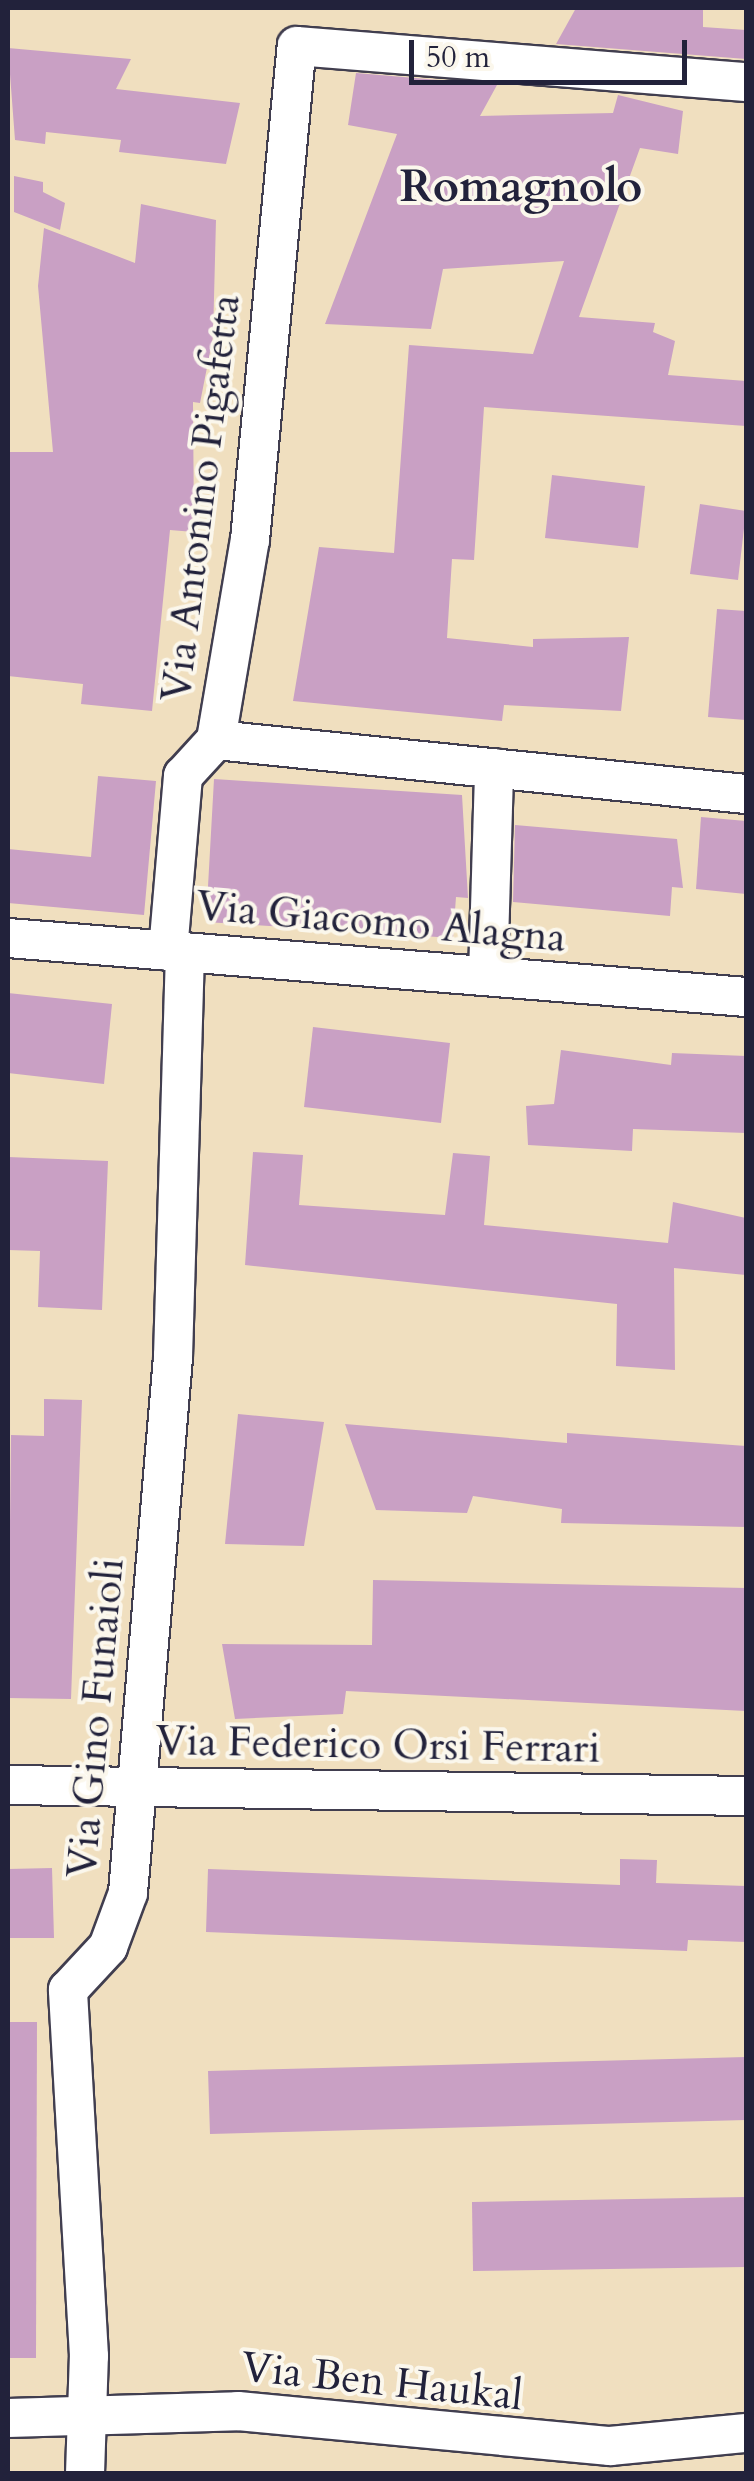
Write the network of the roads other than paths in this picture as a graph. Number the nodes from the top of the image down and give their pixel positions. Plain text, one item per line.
1 (746, 82) edge
2 (216, 740) junction
3 (494, 768) junction
4 (746, 794) edge
5 (8, 938) edge
6 (177, 951) junction
7 (488, 976) junction
8 (746, 997) edge
9 (8, 1785) edge
10 (135, 1786) junction
11 (746, 1796) edge
12 (87, 2409) junction
13 (8, 2418) edge
14 (746, 2433) edge
15 (610, 2460) edge
16 (84, 2474) edge

1 - 2 street, Via Antonino Pigafetta
2 - 3 street
2 - 6 street, Via Antonino Pigafetta
3 - 4 street
3 - 7 street
5 - 6 street, Via Giacomo Alagna
6 - 7 street, Via Giacomo Alagna
6 - 10 street, Via Gino Funaioli
7 - 8 street, Via Giacomo Alagna
9 - 10 street, Via Federico Orsi Ferrari
10 - 11 street, Via Federico Orsi Ferrari
10 - 12 street, Via Gino Funaioli
12 - 13 street, Via Ben Haukal
12 - 15 street, Via Ben Haukal
12 - 16 street, Via Gino Funaioli
14 - 15 street, Via Ben Haukal

